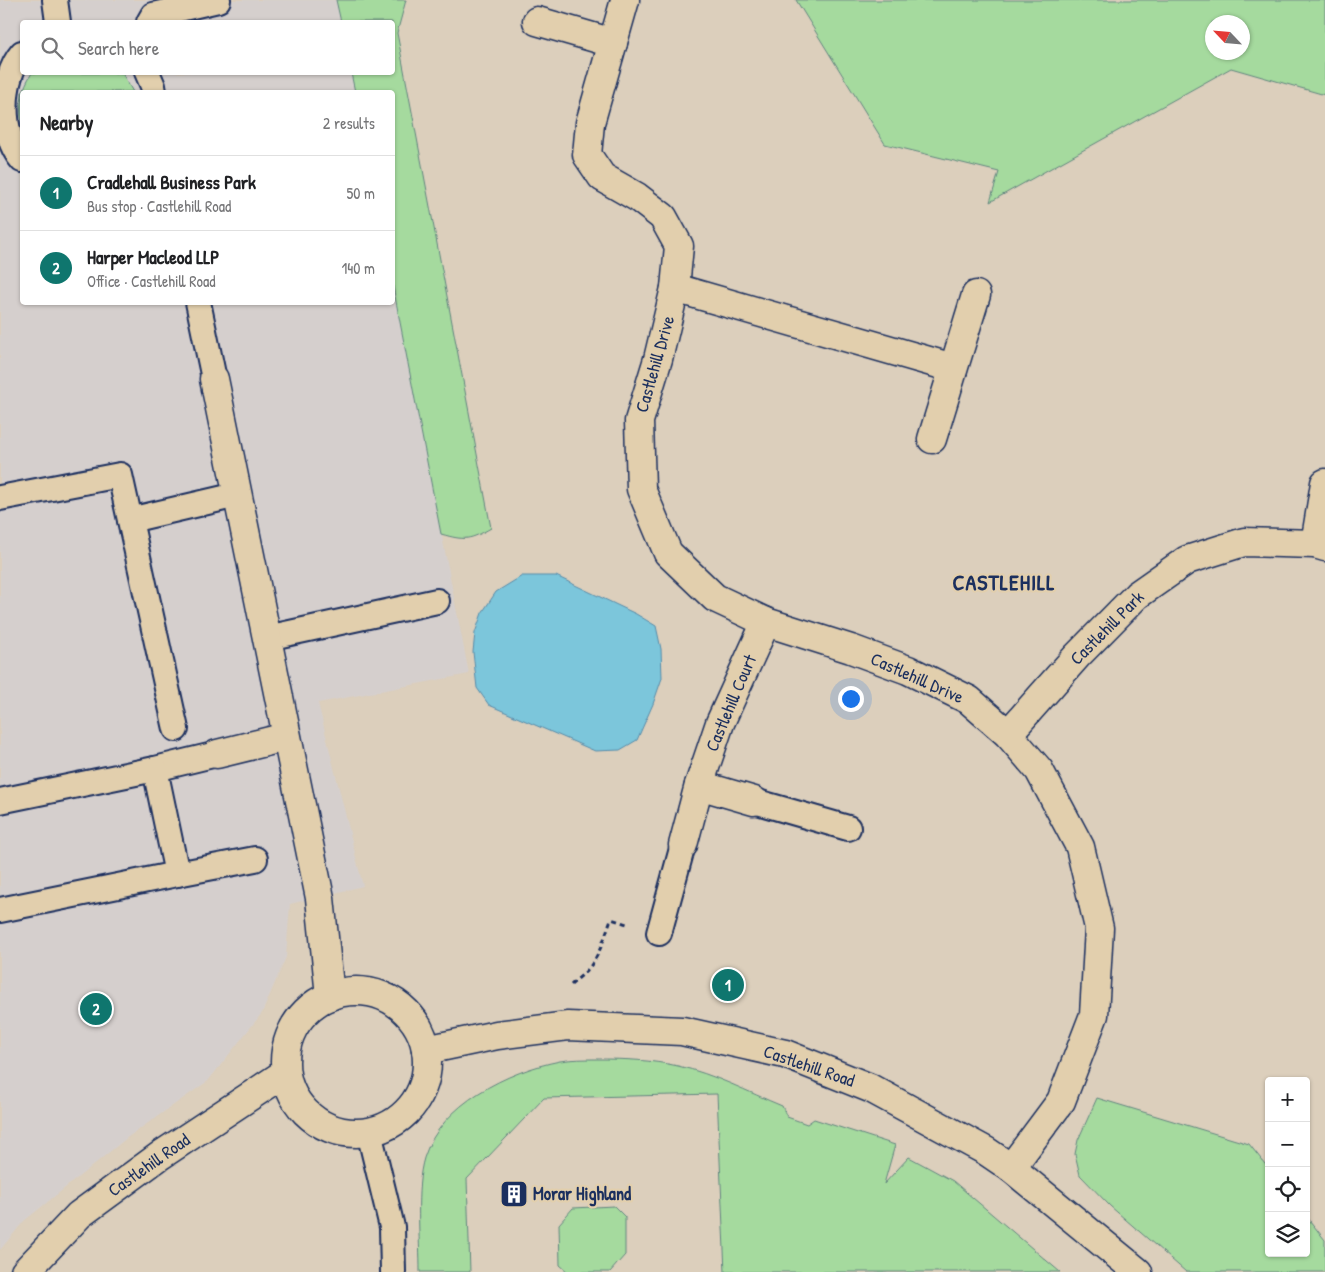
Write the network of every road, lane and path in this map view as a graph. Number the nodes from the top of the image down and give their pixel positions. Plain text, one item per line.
1 (55, 0) edge
2 (218, 0) edge
3 (625, 0) edge
4 (58, 20) edge
5 (150, 20) edge
6 (537, 21) dead end
7 (612, 43) junction
8 (13, 56) edge
9 (148, 75) edge
10 (154, 90) edge
11 (20, 157) edge
12 (675, 288) junction
13 (976, 296) dead end
14 (199, 305) edge
15 (953, 368) junction
16 (214, 379) joint
17 (932, 439) dead end
18 (1325, 483) edge
19 (237, 495) junction
20 (0, 498) edge
21 (130, 520) junction
22 (1320, 546) edge
23 (436, 601) dead end
24 (766, 622) junction
25 (267, 638) junction
26 (176, 728) dead end
27 (1008, 734) junction
28 (286, 737) junction
29 (217, 754) joint
30 (155, 769) junction
31 (699, 785) junction
32 (0, 801) edge
33 (754, 801) joint
34 (848, 828) dead end
35 (683, 845) joint
36 (255, 860) dead end
37 (177, 874) junction
38 (0, 910) edge
39 (659, 933) joint
40 (571, 984) dead end
41 (330, 996) junction
42 (426, 1050) junction
43 (285, 1073) junction
44 (369, 1132) junction
45 (1011, 1168) junction
46 (24, 1272) edge
47 (393, 1272) edge
48 (1138, 1272) edge

1 - 4 lane
2 - 5 lane
3 - 7 street, Castlehill Drive
6 - 7 street
7 - 12 street, Castlehill Drive
8 - 11 lane
9 - 10 lane
12 - 15 street
12 - 24 street, Castlehill Drive
13 - 15 street
14 - 16 lane
15 - 17 street
16 - 19 street
18 - 22 street, Castlehill Park
19 - 21 lane
19 - 25 street
20 - 21 lane
21 - 26 lane
22 - 27 street, Castlehill Park
23 - 25 lane
24 - 27 street, Castlehill Drive
24 - 31 street, Castlehill Court
25 - 28 street
27 - 45 street, Castlehill Drive
28 - 29 street
28 - 41 street
29 - 30 lane
30 - 32 lane
30 - 37 lane
31 - 33 street
31 - 35 street, Castlehill Court
33 - 34 lane
35 - 39 lane
36 - 37 lane
37 - 38 lane
39 - 40 path
41 - 42 street
41 - 43 street
42 - 44 street
42 - 45 street, Castlehill Road
43 - 44 street
43 - 46 street, Castlehill Road
44 - 47 lane
45 - 48 street, Castlehill Road

